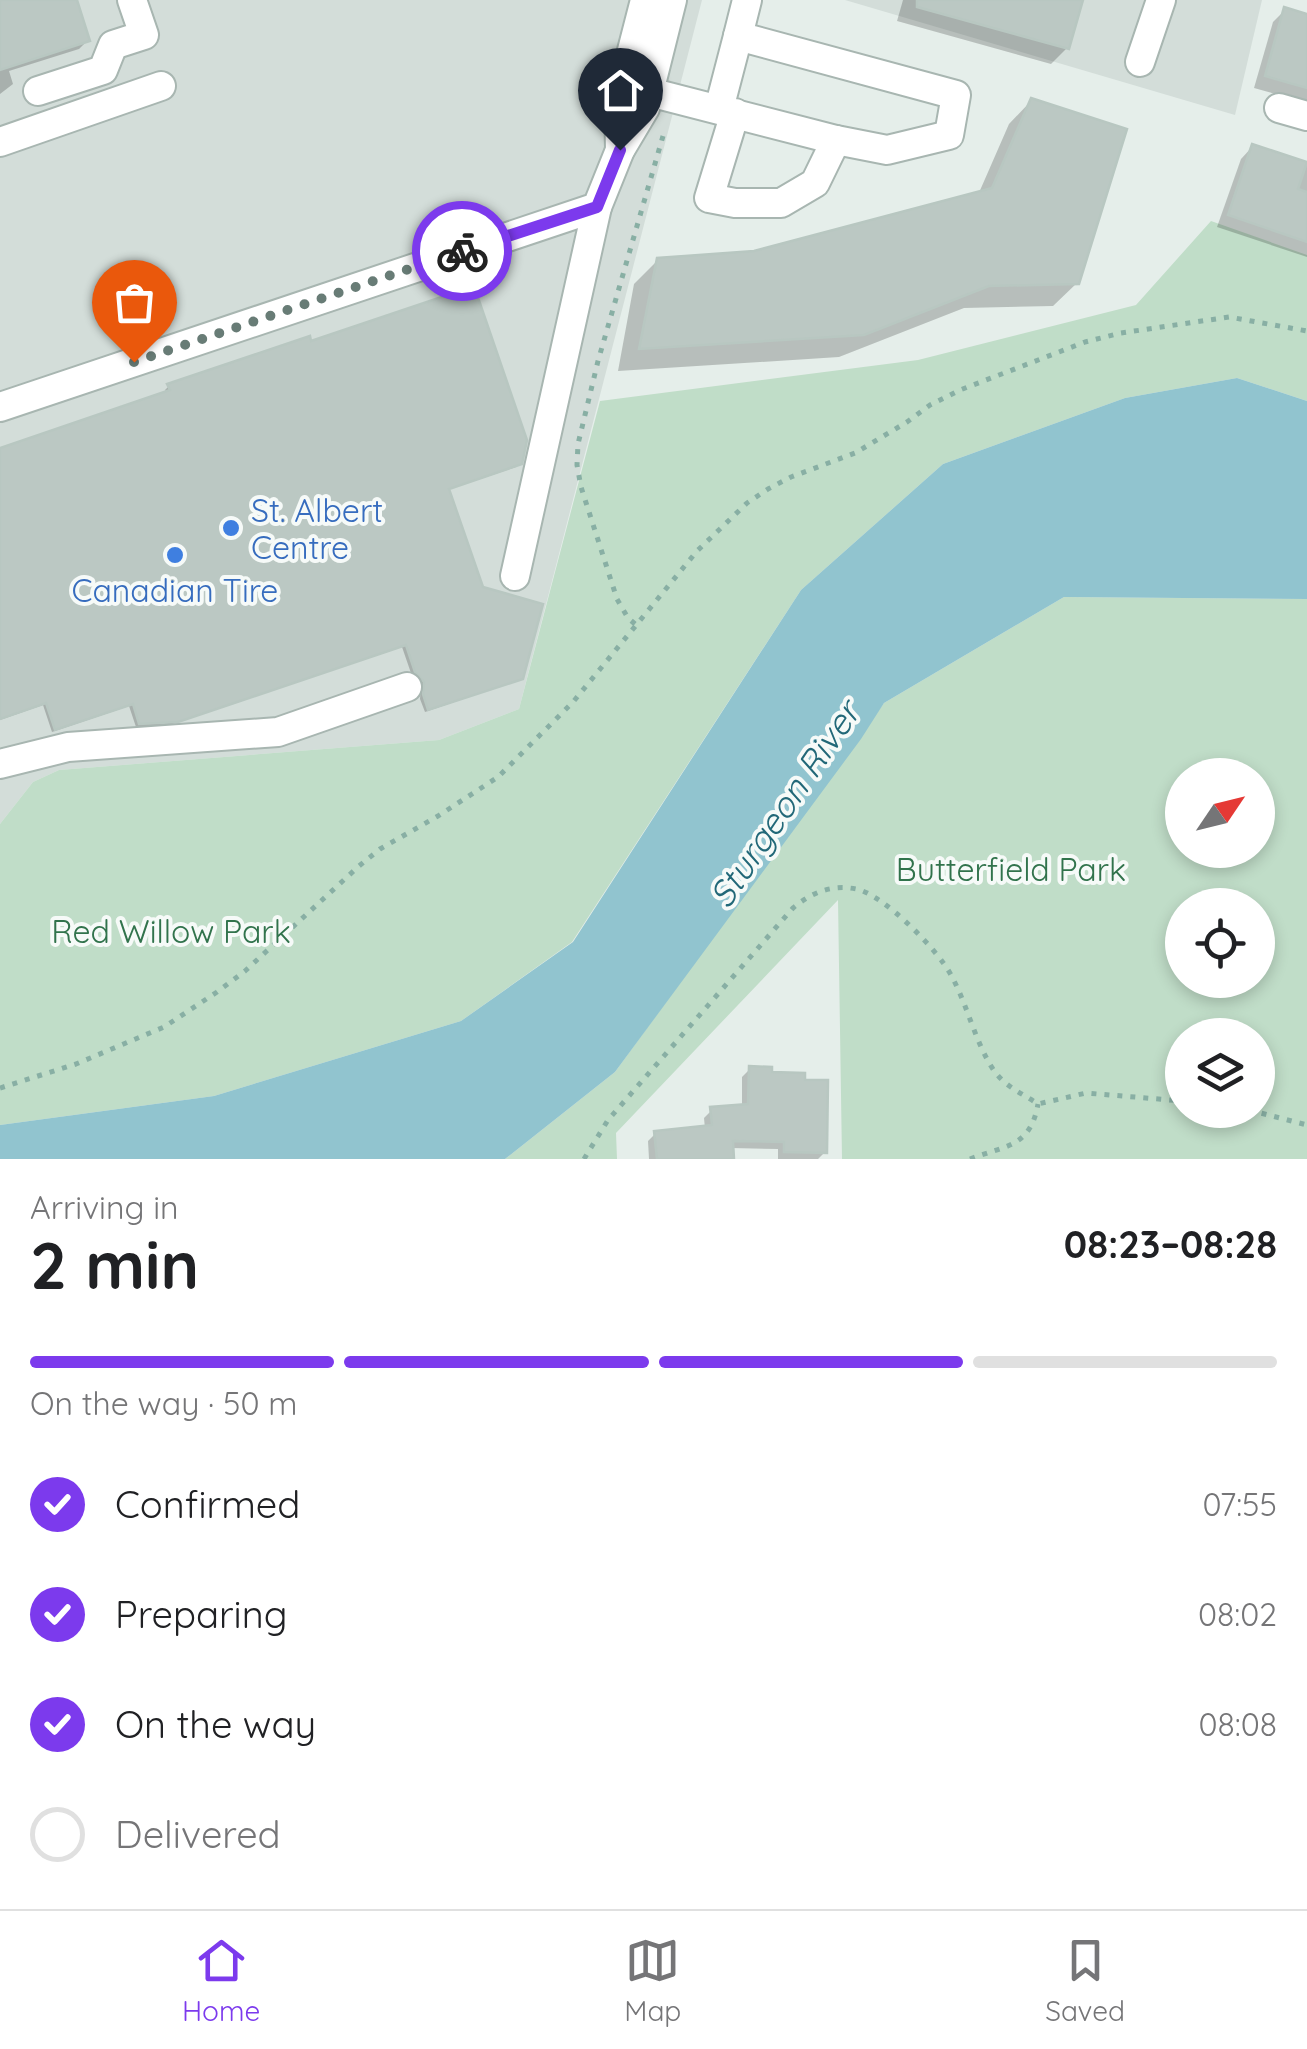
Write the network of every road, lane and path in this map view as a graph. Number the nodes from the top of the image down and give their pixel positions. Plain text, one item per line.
1 (132, 0) edge
2 (645, 0) edge
3 (672, 0) edge
4 (747, 0) edge
5 (1161, 0) edge
6 (738, 36) junction
7 (1140, 62) dead end
8 (162, 86) dead end
9 (636, 88) junction
10 (38, 91) dead end
11 (1279, 108) dead end
12 (727, 111) junction
13 (1307, 116) edge
14 (666, 123) dead end
15 (836, 140) junction
16 (0, 142) edge
17 (597, 207) junction
18 (1307, 331) edge
19 (0, 408) edge
20 (515, 576) dead end
21 (635, 624) junction
22 (408, 688) dead end
23 (0, 764) edge
24 (0, 1088) edge
25 (1165, 1100) edge
26 (1038, 1104) junction
27 (1275, 1117) edge
28 (1307, 1125) edge
29 (584, 1159) edge
30 (970, 1159) edge

1 - 10 lane
2 - 9 lane
3 - 9 lane
4 - 6 lane
5 - 7 lane
6 - 12 lane
6 - 15 lane
8 - 16 lane
9 - 12 lane
9 - 17 lane
11 - 13 lane
12 - 15 lane
12 - 15 lane
14 - 21 path
17 - 19 lane
17 - 20 lane
18 - 21 path
21 - 24 path
22 - 23 lane
25 - 26 path
26 - 29 path
26 - 30 path
27 - 28 path

